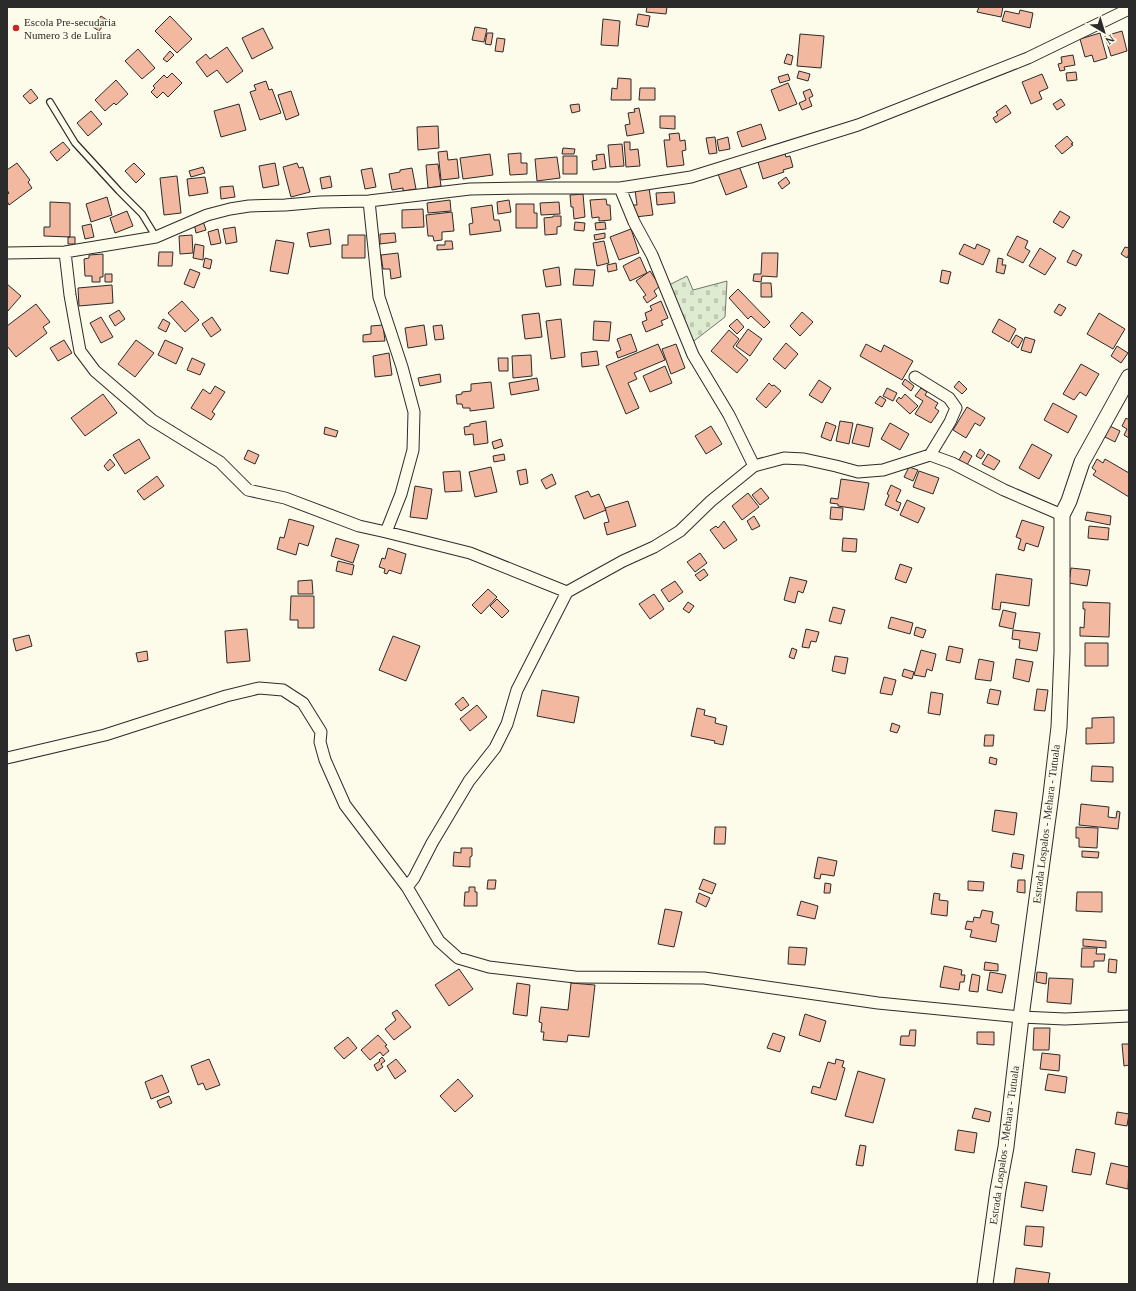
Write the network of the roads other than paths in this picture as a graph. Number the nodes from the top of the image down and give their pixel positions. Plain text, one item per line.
1 (1129, 9) edge
2 (50, 102) dead end
3 (620, 188) junction
4 (370, 201) junction
5 (156, 237) junction
6 (64, 252) junction
7 (7, 253) edge
8 (915, 377) dead end
9 (1129, 377) edge
10 (930, 455) junction
11 (754, 466) junction
12 (1062, 514) junction
13 (386, 532) junction
14 (567, 592) junction
15 (7, 758) edge
16 (408, 888) junction
17 (1129, 1016) edge
18 (1021, 1017) junction
19 (985, 1284) edge

1 - 3 street
2 - 5 lane
3 - 4 street
3 - 11 street
4 - 5 street
4 - 13 street
5 - 6 street
6 - 7 street
6 - 13 street
8 - 10 street
9 - 12 main road, Estrada Lospalos - Mehara - Tutuala
10 - 11 street
10 - 12 street
11 - 14 street
12 - 18 main road, Estrada Lospalos - Mehara - Tutuala
13 - 14 street
14 - 16 street
15 - 16 street
16 - 18 street
17 - 18 street
18 - 19 main road, Estrada Lospalos - Mehara - Tutuala

